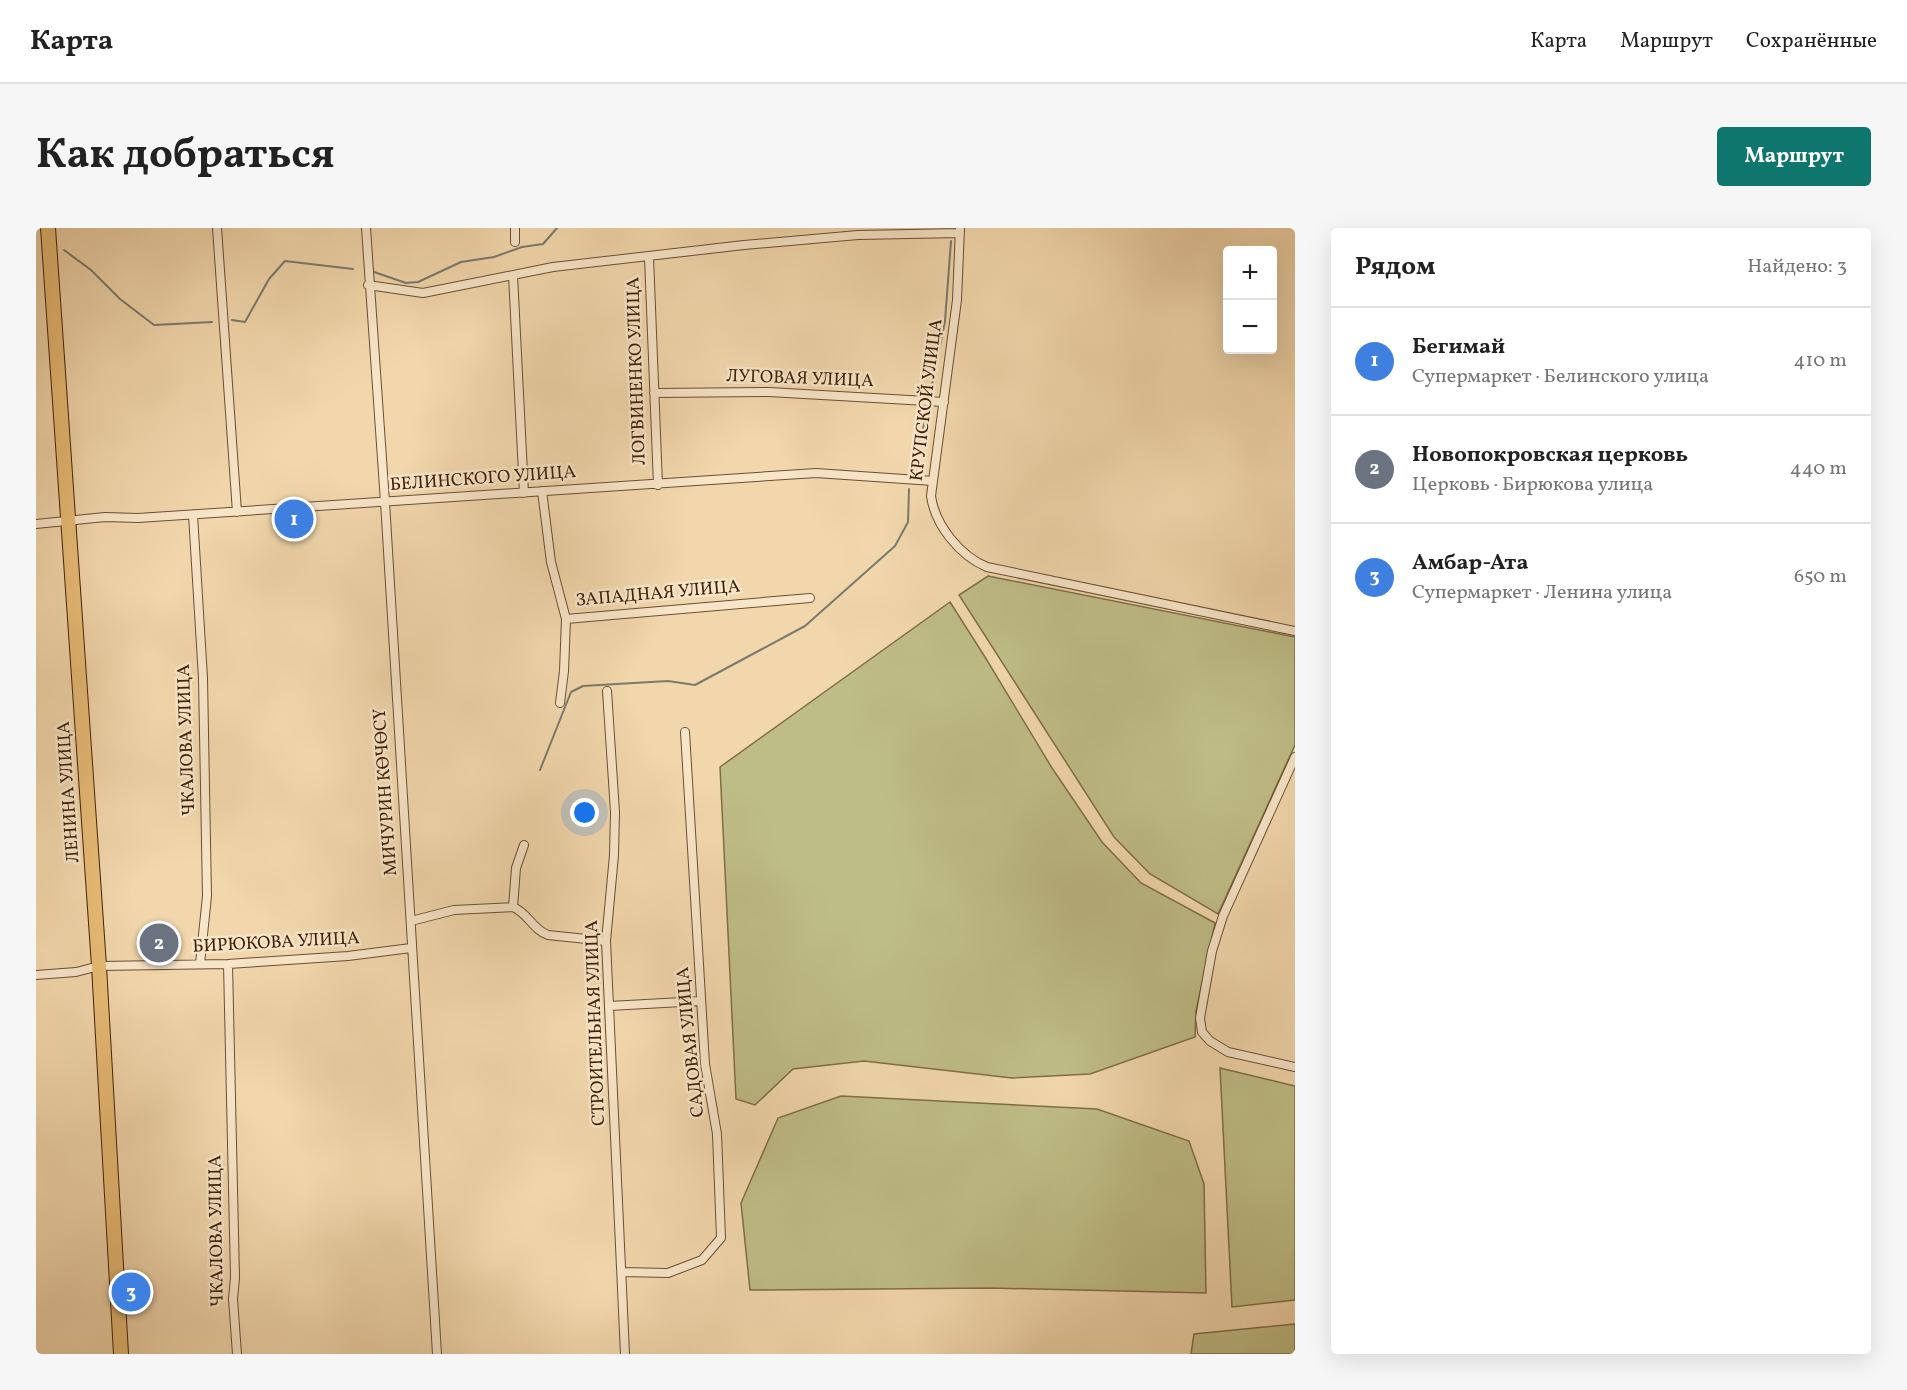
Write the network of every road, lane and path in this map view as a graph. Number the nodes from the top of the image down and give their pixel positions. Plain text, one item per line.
1 (48, 228) edge
2 (217, 228) edge
3 (366, 228) edge
4 (515, 228) edge
5 (960, 231) edge
6 (515, 242) dead end
7 (649, 257) junction
8 (513, 275) junction
9 (368, 285) junction
10 (654, 393) junction
11 (944, 402) junction
12 (933, 481) junction
13 (658, 484) junction
14 (542, 491) junction
15 (524, 493) junction
16 (385, 502) junction
17 (237, 512) junction
18 (193, 514) junction
19 (69, 522) junction
20 (36, 524) edge
21 (810, 598) dead end
22 (566, 619) junction
23 (1295, 631) edge
24 (607, 692) dead end
25 (560, 704) dead end
26 (685, 732) dead end
27 (1295, 757) edge
28 (524, 845) dead end
29 (513, 907) junction
30 (411, 921) junction
31 (606, 941) junction
32 (411, 948) junction
33 (200, 964) junction
34 (228, 964) junction
35 (99, 966) junction
36 (36, 975) edge
37 (701, 1001) junction
38 (609, 1006) junction
39 (1295, 1067) edge
40 (622, 1272) junction
41 (121, 1354) edge
42 (237, 1354) edge
43 (437, 1354) edge
44 (626, 1354) edge

1 - 19 main road, ЛЕНИНА УЛИЦА
2 - 17 street
3 - 9 street, МИЧУРИН КӨЧӨСҮ
4 - 6 street
5 - 7 street
5 - 11 street, КРУПСКОЙ УЛИЦА
7 - 8 street
7 - 10 street, ЛОГВИНЕНКО УЛИЦА
8 - 9 street
8 - 15 street
9 - 16 street, МИЧУРИН КӨЧӨСҮ
10 - 11 street, ЛУГОВАЯ УЛИЦА
10 - 13 street, ЛОГВИНЕНКО УЛИЦА
11 - 12 street, КРУПСКОЙ УЛИЦА
12 - 13 street, БЕЛИНСКОГО УЛИЦА
12 - 23 street, КРУПСКОЙ УЛИЦА
13 - 14 street, БЕЛИНСКОГО УЛИЦА
14 - 15 street, БЕЛИНСКОГО УЛИЦА
14 - 22 street, ЗАПАДНАЯ УЛИЦА
15 - 16 street, БЕЛИНСКОГО УЛИЦА
16 - 17 street, БЕЛИНСКОГО УЛИЦА
16 - 30 street, МИЧУРИН КӨЧӨСҮ
17 - 18 street, БЕЛИНСКОГО УЛИЦА
18 - 19 street, БЕЛИНСКОГО УЛИЦА
18 - 33 street, ЧКАЛОВА УЛИЦА
19 - 20 street, БЕЛИНСКОГО УЛИЦА
19 - 35 main road, ЛЕНИНА УЛИЦА
21 - 22 street, ЗАПАДНАЯ УЛИЦА
22 - 25 street
24 - 31 street, СТРОИТЕЛЬНАЯ УЛИЦА
26 - 37 street, САДОВАЯ УЛИЦА
27 - 39 street
28 - 29 street
29 - 30 street
29 - 31 street
30 - 32 street, МИЧУРИН КӨЧӨСҮ
31 - 38 street, СТРОИТЕЛЬНАЯ УЛИЦА
32 - 34 street, БИРЮКОВА УЛИЦА
32 - 43 street, МИЧУРИН КӨЧӨСҮ
33 - 34 street, БИРЮКОВА УЛИЦА
33 - 35 street, БИРЮКОВА УЛИЦА
34 - 42 street, ЧКАЛОВА УЛИЦА
35 - 36 street, БИРЮКОВА УЛИЦА
35 - 41 main road, ЛЕНИНА УЛИЦА
37 - 38 street
37 - 40 street, САДОВАЯ УЛИЦА
38 - 40 street, СТРОИТЕЛЬНАЯ УЛИЦА
40 - 44 street, СТРОИТЕЛЬНАЯ УЛИЦА

